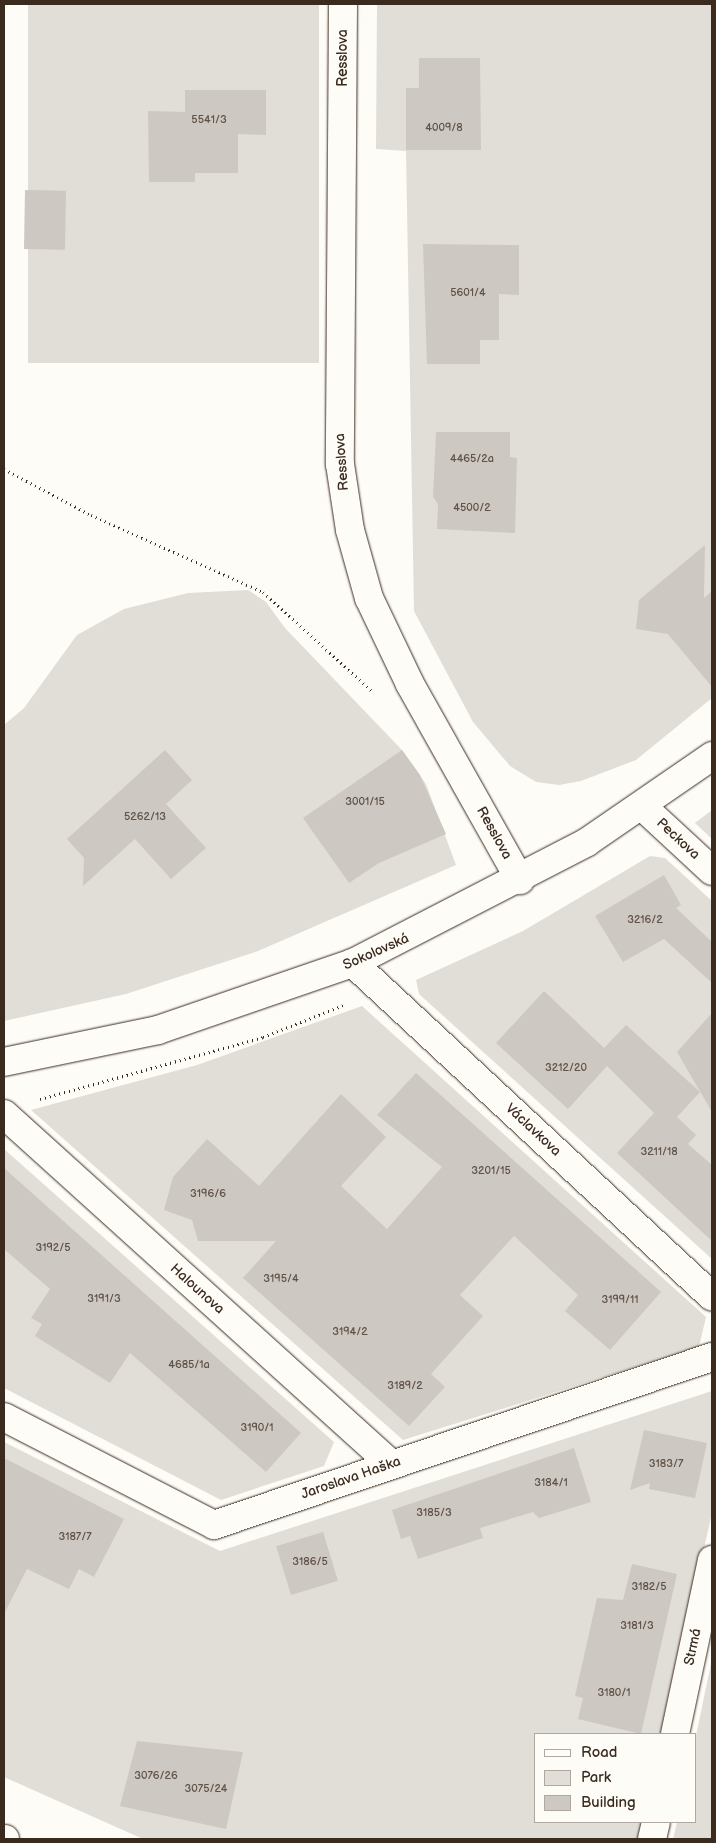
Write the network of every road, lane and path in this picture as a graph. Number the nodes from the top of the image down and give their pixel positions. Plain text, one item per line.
1 (343, 4) edge
2 (4, 469) edge
3 (381, 699) dead end
4 (712, 756) edge
5 (643, 807) junction
6 (712, 871) edge
7 (520, 880) junction
8 (353, 963) junction
9 (4, 1062) edge
10 (4, 1114) edge
11 (712, 1297) edge
12 (712, 1357) edge
13 (4, 1416) edge
14 (391, 1464) junction
15 (712, 1560) edge
16 (675, 1733) edge
17 (656, 1823) edge
18 (652, 1839) edge

1 - 7 street, Resslova
2 - 3 path
4 - 5 street, Sokolovská
5 - 6 street, Peckova
5 - 7 street, Sokolovská
7 - 8 street, Sokolovská
8 - 9 street, Sokolovská
8 - 11 street, Václavkova
10 - 14 street, Halounova
12 - 14 street, Jaroslava Haška
13 - 14 street, Jaroslava Haška
15 - 16 street, Strmá
17 - 18 street

